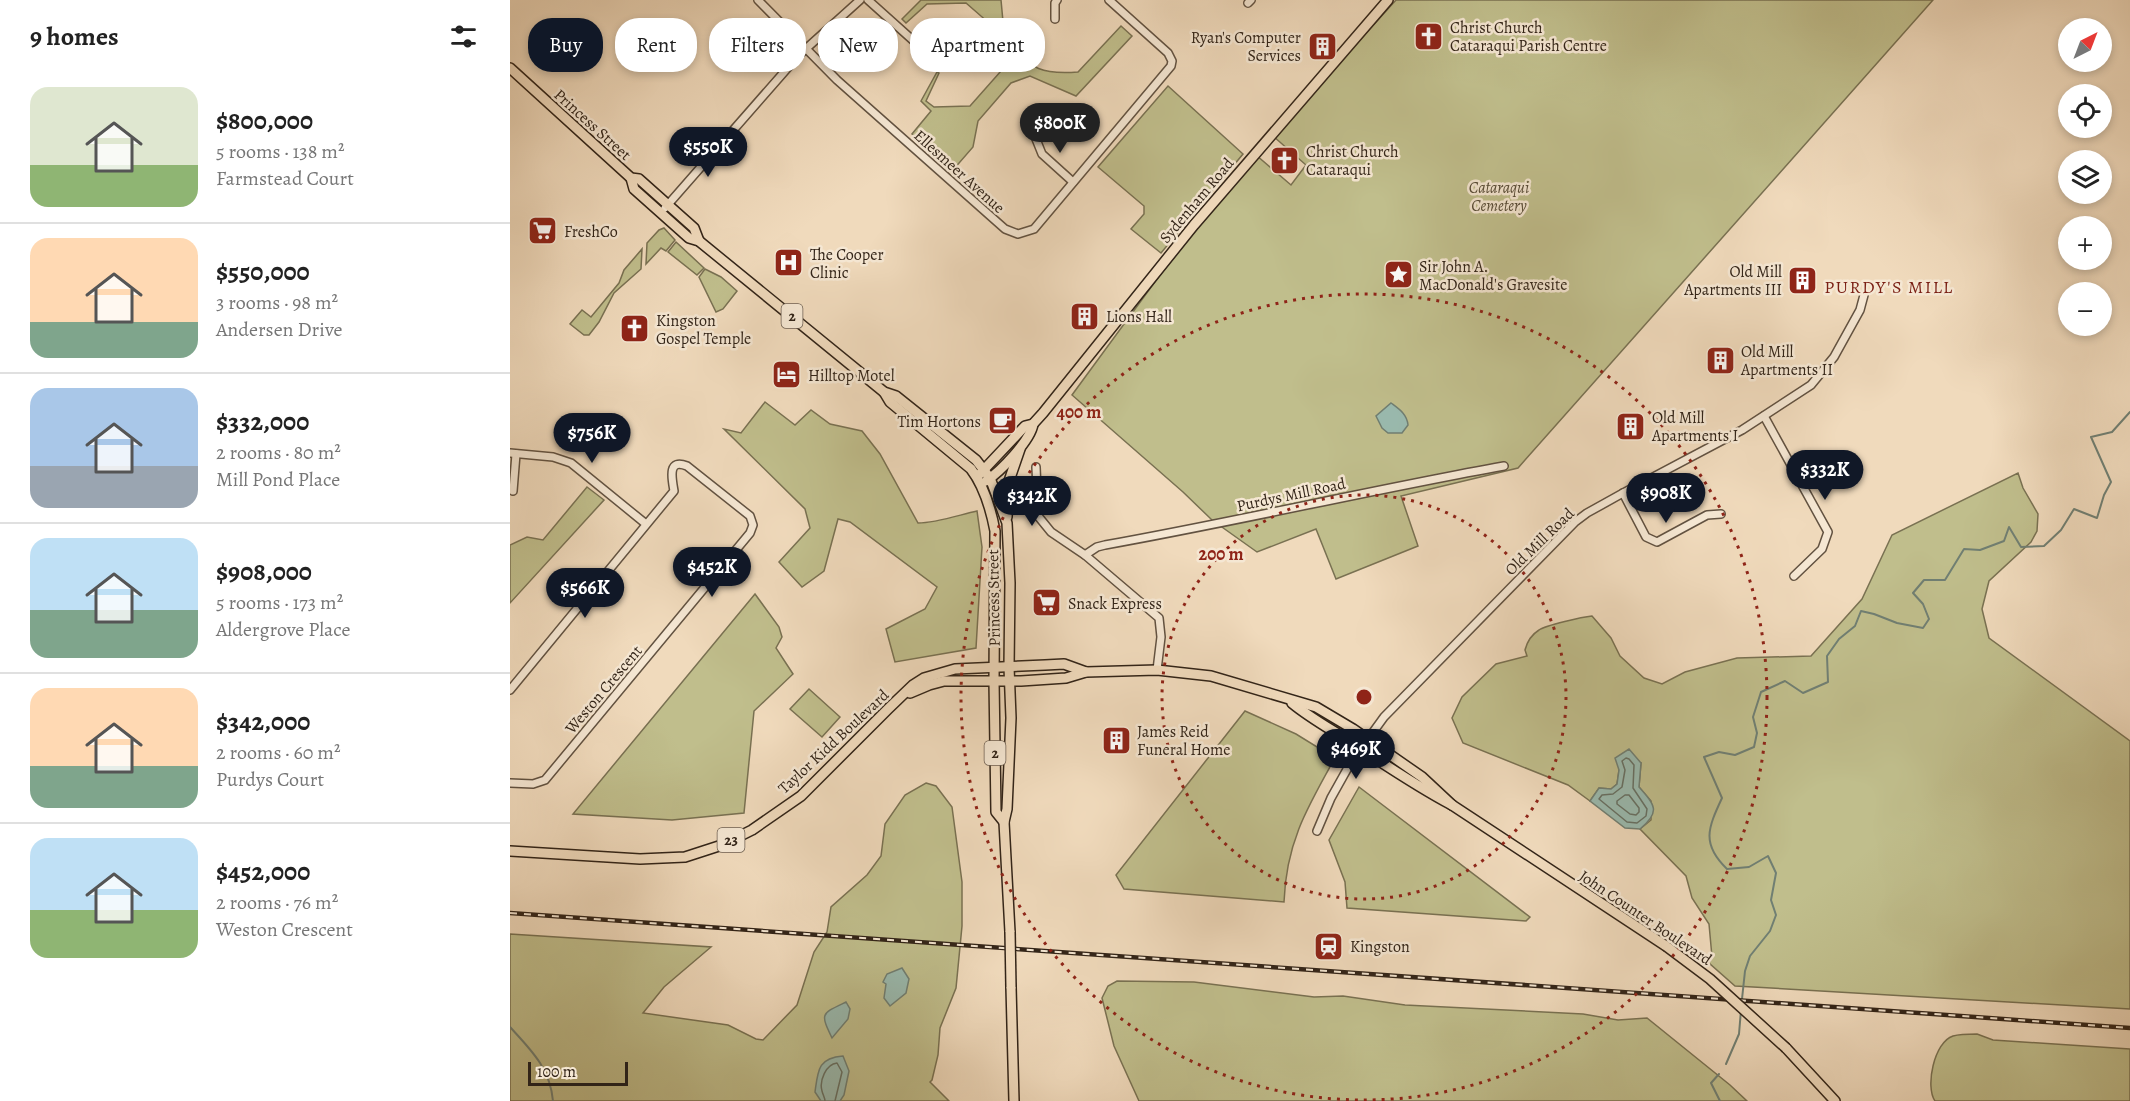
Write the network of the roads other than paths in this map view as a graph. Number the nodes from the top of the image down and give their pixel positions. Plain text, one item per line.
1 (758, 0) edge
2 (860, 0) edge
3 (868, 0) edge
4 (1057, 0) edge
5 (1109, 0) edge
6 (1389, 0) edge
7 (776, 18) edge
8 (1055, 19) dead end
9 (910, 38) edge
10 (806, 48) joint
11 (510, 68) edge
12 (785, 72) edge
13 (1034, 134) dead end
14 (630, 178) junction
15 (1073, 182) junction
16 (668, 205) junction
17 (660, 213) junction
18 (699, 240) junction
19 (1864, 295) dead end
20 (884, 392) junction
21 (1764, 416) junction
22 (1033, 424) junction
23 (1021, 445) junction
24 (513, 453) edge
25 (1504, 466) dead end
26 (1036, 467) dead end
27 (984, 470) junction
28 (990, 478) junction
29 (979, 481) junction
30 (513, 491) dead end
31 (1623, 493) junction
32 (1720, 514) dead end
33 (1007, 523) junction
34 (646, 524) junction
35 (1086, 555) junction
36 (1794, 576) dead end
37 (994, 667) junction
38 (1009, 667) junction
39 (1157, 670) junction
40 (1086, 672) junction
41 (994, 681) junction
42 (1010, 681) junction
43 (510, 690) edge
44 (902, 696) junction
45 (1287, 700) junction
46 (1367, 739) junction
47 (1360, 749) junction
48 (510, 783) edge
49 (1452, 805) junction
50 (1004, 822) junction
51 (1317, 831) dead end
52 (510, 851) edge
53 (1809, 1073) junction
54 (1014, 1101) edge
55 (1830, 1101) edge
56 (1835, 1101) edge

1 - 7 street, Ellesmeer Avenue
2 - 10 street
3 - 9 street
4 - 8 street
5 - 15 street, Ellesmeer Avenue
6 - 22 main road, Sydenham Road
10 - 15 street, Ellesmeer Avenue
11 - 14 main road, Princess Street / 2
12 - 16 street
13 - 15 street
14 - 16 main road, Princess Street / 2
14 - 17 main road, Princess Street / 2
16 - 17 street
16 - 18 main road, Princess Street / 2
17 - 18 main road, Princess Street / 2
18 - 20 main road, Princess Street / 2
19 - 21 street, Old Mill Road
20 - 27 main road, Princess Street / 2
20 - 29 main road, Princess Street / 2
21 - 31 street, Old Mill Road
21 - 36 street
22 - 23 main road, Sydenham Road
22 - 27 main road, Sydenham Road
23 - 28 main road, Sydenham Road
23 - 33 main road
24 - 30 street
24 - 34 street
25 - 35 street, Purdys Mill Road
26 - 35 street
27 - 28 main road, Princess Street / 2
27 - 29 main road, Sydenham Road
28 - 29 main road, Sydenham Road
28 - 33 main road, Princess Street / 2
29 - 37 main road, Princess Street / 2
31 - 32 street
31 - 46 street, Old Mill Road
33 - 38 main road, Princess Street / 2
34 - 43 street
34 - 48 street, Weston Crescent
35 - 39 street
37 - 38 main road, Taylor Kidd Boulevard / 23
37 - 41 main road, Princess Street / 2
37 - 44 main road, Taylor Kidd Boulevard / 23
38 - 40 main road, John Counter Boulevard
38 - 42 main road, Princess Street / 2
39 - 40 main road, John Counter Boulevard
39 - 45 main road, John Counter Boulevard
40 - 42 main road, John Counter Boulevard
41 - 42 main road, John Counter Boulevard
41 - 44 main road, Taylor Kidd Boulevard / 23
41 - 50 main road, Princess Street / 2
42 - 50 main road, Princess Street / 2
44 - 52 main road, Taylor Kidd Boulevard / 23
45 - 46 main road, John Counter Boulevard
45 - 47 main road, John Counter Boulevard
46 - 47 street, Old Mill Road
46 - 49 main road, John Counter Boulevard
47 - 49 main road, John Counter Boulevard
47 - 51 street, Old Mill Road
49 - 53 main road, John Counter Boulevard, bridge
50 - 54 main road, Princess Street / 2, bridge
53 - 55 main road, John Counter Boulevard
53 - 56 main road, John Counter Boulevard

